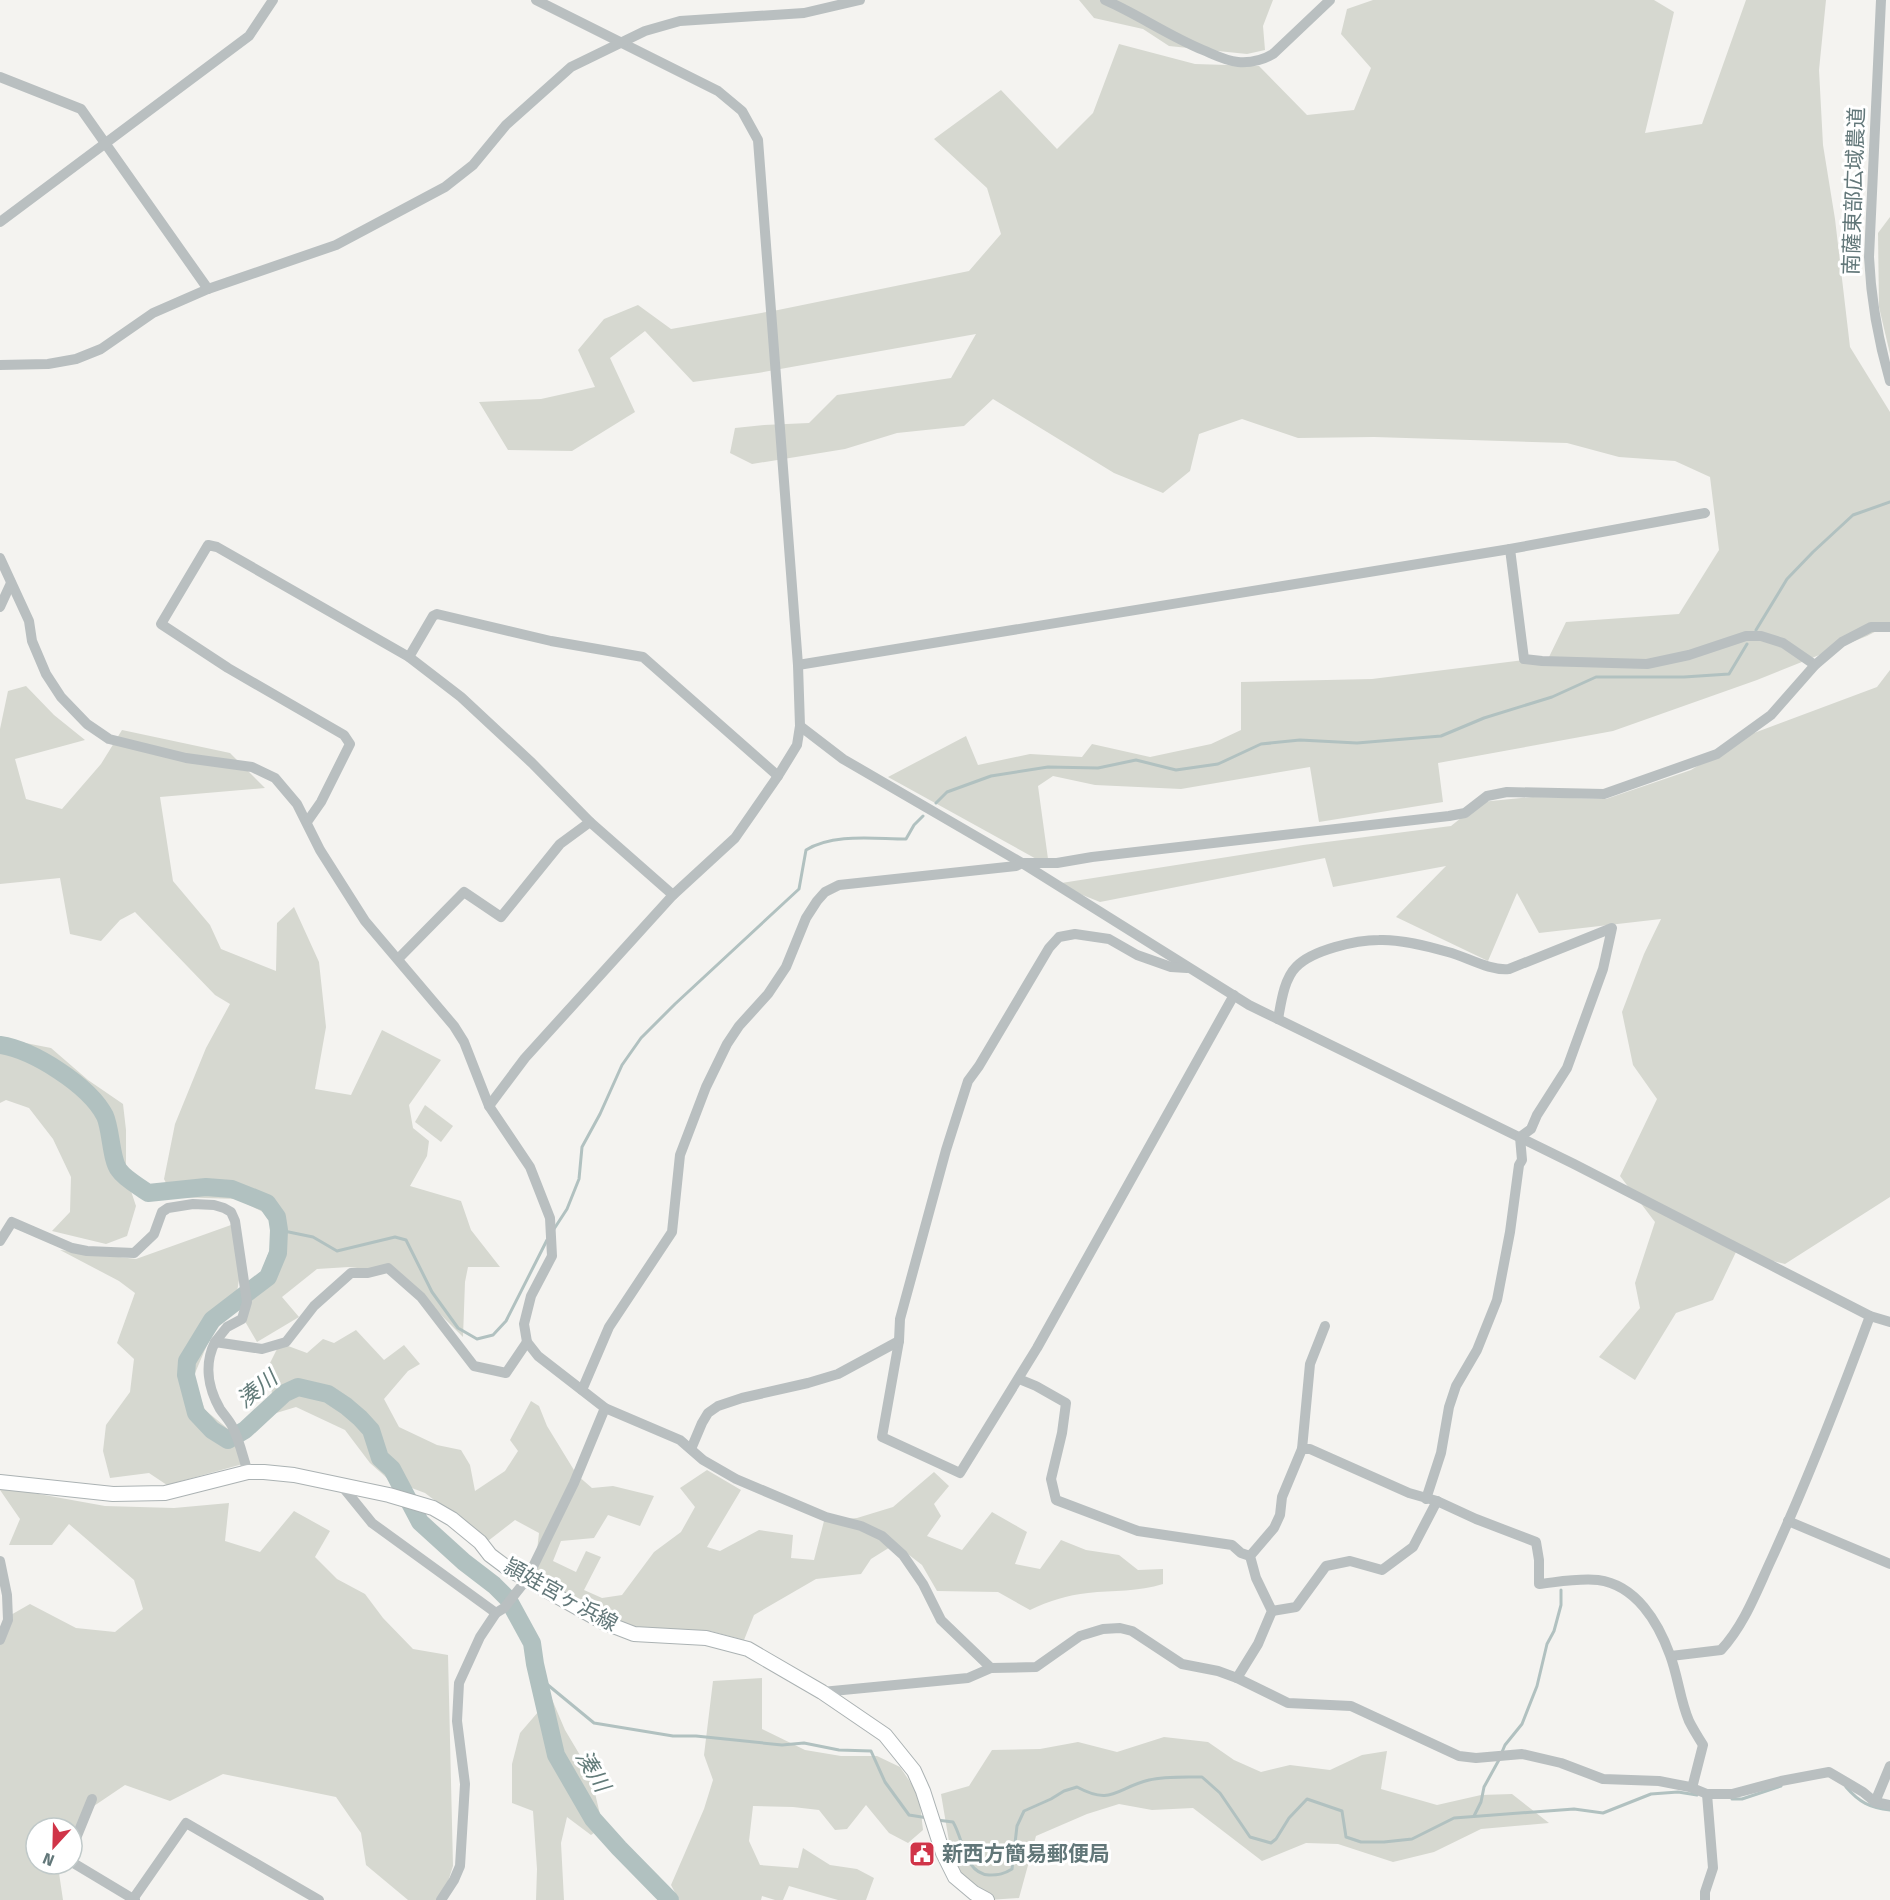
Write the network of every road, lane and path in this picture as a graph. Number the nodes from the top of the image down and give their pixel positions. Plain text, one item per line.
1 (273, 0) edge
2 (536, 0) edge
3 (860, 0) edge
4 (1105, 0) edge
5 (1330, 0) edge
6 (1881, 0) edge
7 (621, 41) junction
8 (0, 77) edge
9 (106, 143) junction
10 (0, 222) edge
11 (208, 289) junction
12 (0, 365) edge
13 (1890, 381) edge
14 (1705, 513) dead end
15 (1510, 549) junction
16 (0, 558) edge
17 (11, 583) junction
18 (0, 607) edge
19 (1890, 627) edge
20 (409, 657) junction
21 (798, 665) junction
22 (1815, 665) junction
23 (800, 726) junction
24 (778, 776) junction
25 (307, 822) junction
26 (590, 822) junction
27 (1022, 863) junction
28 (673, 896) junction
29 (398, 959) junction
30 (1190, 968) junction
31 (1234, 995) junction
32 (1278, 1019) junction
33 (489, 1106) junction
34 (1520, 1137) junction
35 (0, 1242) edge
36 (1870, 1316) junction
37 (1890, 1322) edge
38 (1326, 1326) dead end
39 (899, 1341) junction
40 (215, 1342) junction
41 (527, 1342) junction
42 (1019, 1379) junction
43 (582, 1390) junction
44 (605, 1408) junction
45 (691, 1449) junction
46 (1302, 1449) junction
47 (248, 1472) junction
48 (0, 1482) edge
49 (342, 1486) junction
50 (1426, 1499) junction
51 (1437, 1501) junction
52 (1788, 1521) junction
53 (1250, 1556) junction
54 (0, 1561) edge
55 (1890, 1564) edge
56 (527, 1579) junction
57 (500, 1611) junction
58 (1272, 1611) junction
59 (0, 1640) edge
60 (1671, 1656) junction
61 (990, 1668) junction
62 (1237, 1678) junction
63 (822, 1692) junction
64 (1890, 1766) edge
65 (1692, 1788) junction
66 (1707, 1794) junction
67 (92, 1799) dead end
68 (1875, 1802) junction
69 (1890, 1805) edge
70 (84, 1819) edge
71 (84, 1869) edge
72 (969, 1896) edge
73 (134, 1899) edge
74 (319, 1900) edge
75 (441, 1900) edge
76 (987, 1900) edge
77 (1705, 1900) edge

1 - 9 street
2 - 7 street
3 - 7 street
4 - 5 street
6 - 13 street, 南薩東部広域農道
7 - 11 street
7 - 21 street
8 - 9 street
9 - 10 street
9 - 11 street
11 - 12 street
14 - 15 street
15 - 21 street
15 - 22 street
16 - 17 street
17 - 18 street
17 - 25 street
19 - 22 street
20 - 24 street
20 - 25 street
20 - 26 street
21 - 23 street
22 - 27 street
23 - 24 street
23 - 27 street
24 - 28 street
25 - 29 street
26 - 28 street
26 - 29 street
27 - 30 street
27 - 43 street
28 - 33 street
29 - 33 street
30 - 31 street
30 - 39 street
31 - 32 street
31 - 42 street
32 - 34 street
32 - 34 street
33 - 41 street
34 - 36 street
34 - 50 street
35 - 40 street
36 - 37 street
36 - 52 street
38 - 46 street
39 - 42 street
39 - 45 street
40 - 41 street
40 - 47 street
41 - 43 street
42 - 53 street
43 - 44 street
44 - 45 street
44 - 56 street
45 - 61 street
46 - 50 street
46 - 53 street
47 - 48 main road, 頴娃宮ヶ浜線
47 - 49 main road, 頴娃宮ヶ浜線
49 - 56 main road, 頴娃宮ヶ浜線
49 - 57 street
50 - 51 street
51 - 58 street
51 - 60 street
52 - 55 street
52 - 60 street
53 - 58 street
54 - 59 street
56 - 57 street
56 - 63 main road, 頴娃宮ヶ浜線
57 - 75 street
58 - 62 street
60 - 65 street
61 - 62 street
61 - 63 street
62 - 65 street
63 - 72 main road, 頴娃宮ヶ浜線
64 - 68 street
65 - 66 street
66 - 68 street
66 - 77 street
67 - 70 street
68 - 69 street
71 - 73 street
72 - 76 main road, 頴娃宮ヶ浜線
73 - 74 street

